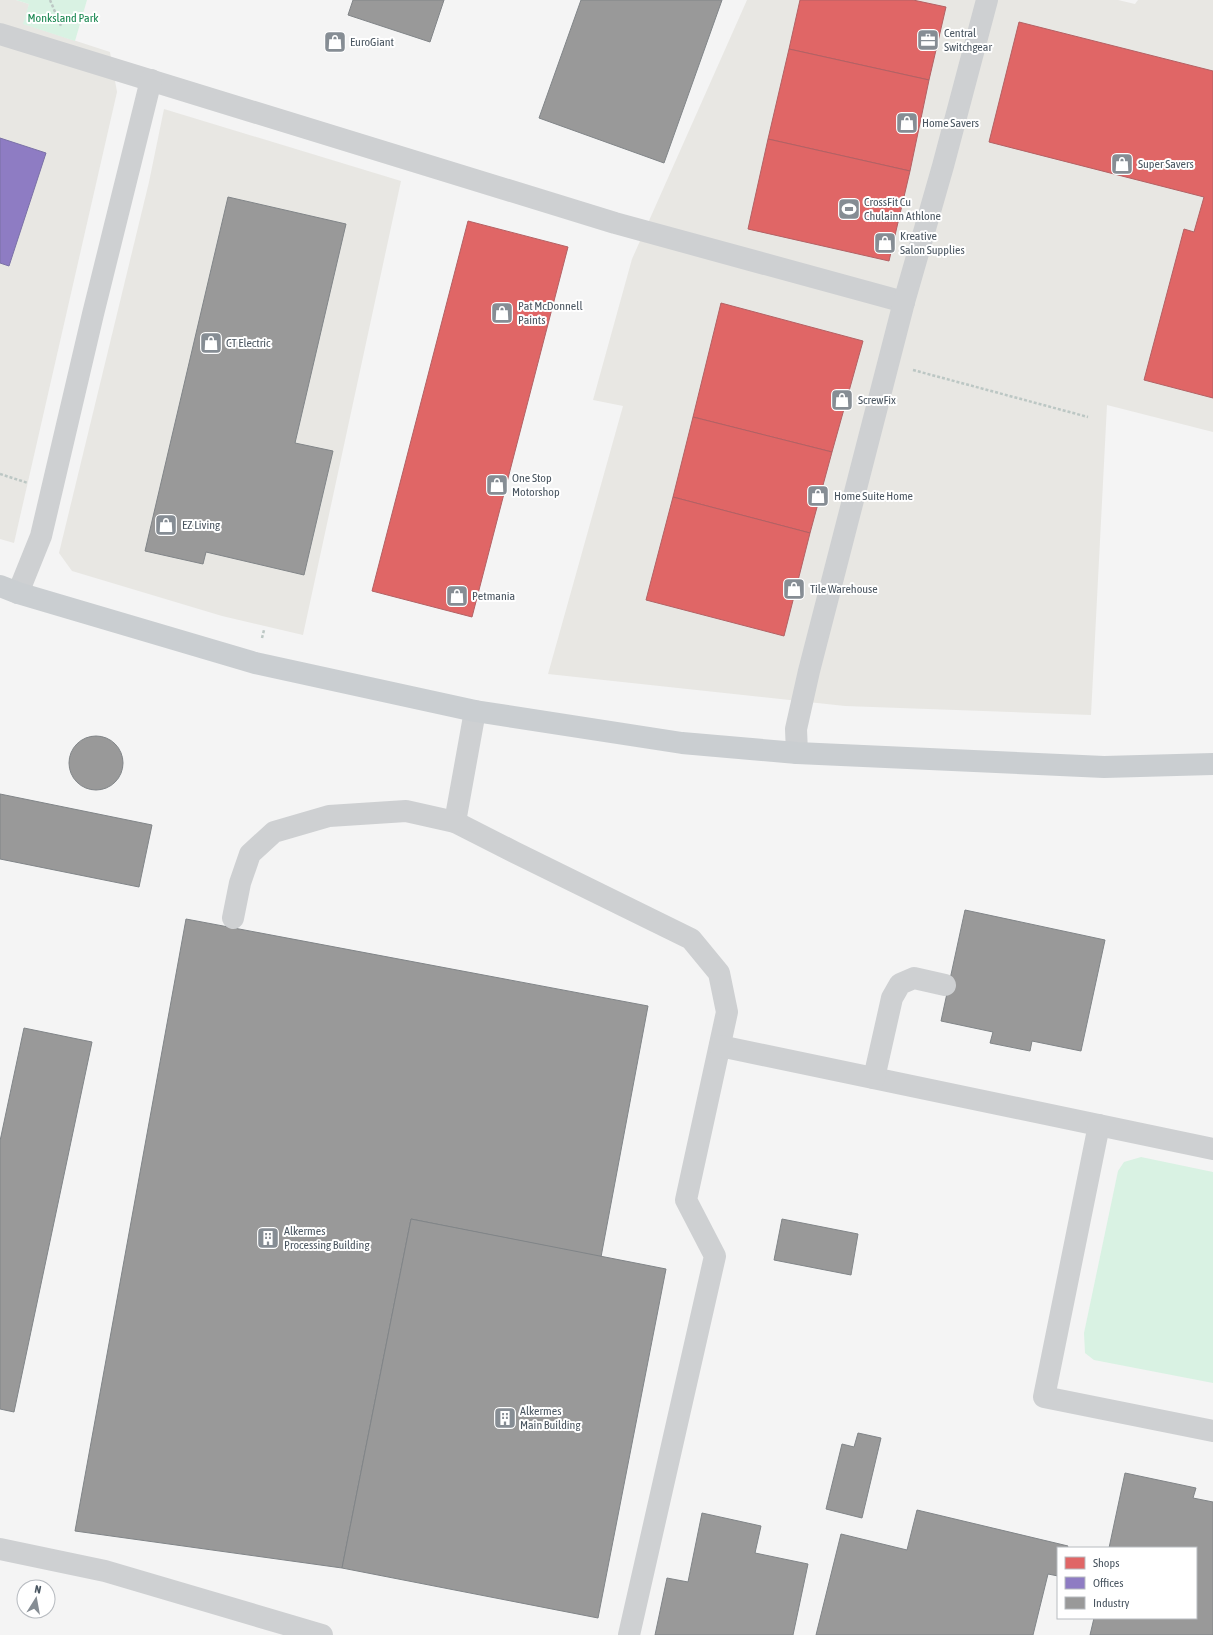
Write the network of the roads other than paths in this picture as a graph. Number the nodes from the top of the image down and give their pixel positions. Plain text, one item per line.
1 (987, 0) edge
2 (0, 34) edge
3 (151, 80) junction
4 (904, 302) junction
5 (9, 589) edge
6 (475, 711) junction
7 (796, 753) junction
8 (1213, 764) edge
9 (455, 822) junction
10 (233, 918) dead end
11 (945, 985) dead end
12 (720, 1046) junction
13 (874, 1078) junction
14 (1100, 1125) junction
15 (1213, 1149) edge
16 (1213, 1431) edge
17 (0, 1549) edge
18 (322, 1635) edge
19 (629, 1635) edge

1 - 4 street
2 - 3 street
3 - 4 street
3 - 5 street
4 - 7 street
5 - 6 main road
6 - 7 main road
6 - 9 street
7 - 8 main road
9 - 10 street
9 - 12 street
11 - 13 street
12 - 13 street
12 - 19 street
13 - 14 street
14 - 15 street
14 - 16 street
17 - 18 street

